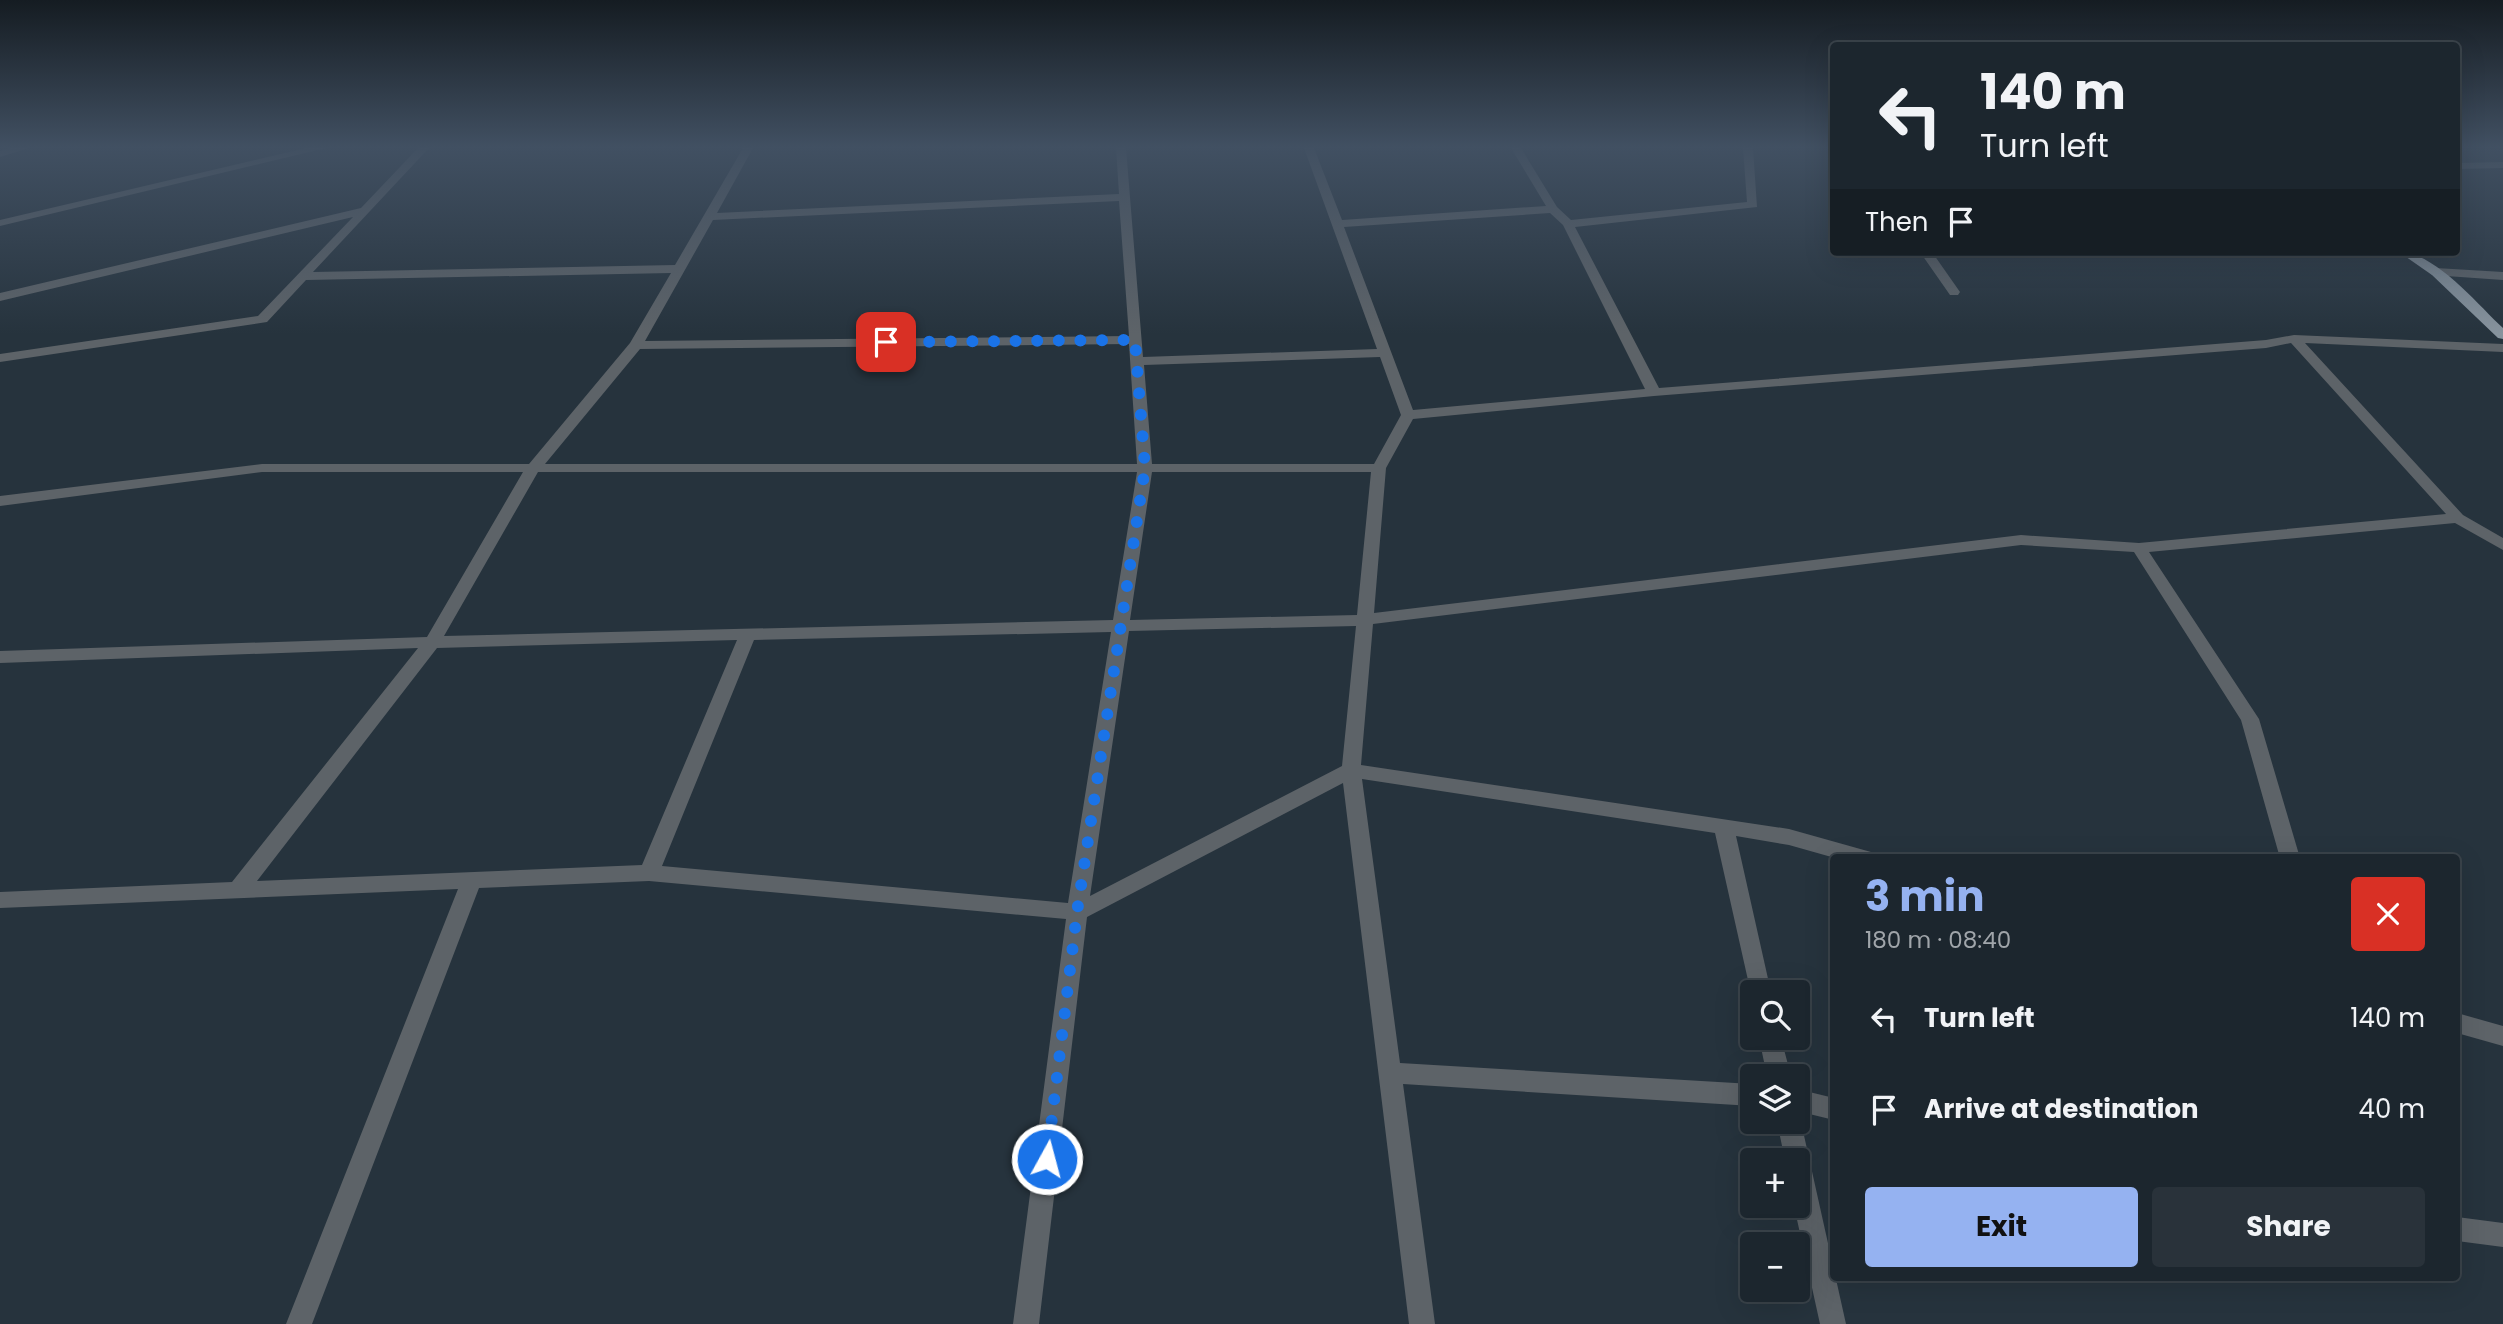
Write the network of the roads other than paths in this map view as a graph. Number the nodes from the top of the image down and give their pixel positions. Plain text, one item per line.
1 (57, 210) edge
2 (366, 210) joint
3 (714, 210) edge
4 (860, 210) edge
5 (1126, 210) edge
6 (1333, 210) edge
7 (1542, 210) edge
8 (1554, 210) edge
9 (1706, 210) edge
10 (710, 217) junction
11 (0, 223) edge
12 (1338, 224) junction
13 (1568, 224) junction
14 (1929, 256) edge
15 (2411, 256) edge
16 (679, 269) junction
17 (2437, 272) junction
18 (303, 276) junction
19 (2503, 276) edge
20 (1954, 292) dead end
21 (0, 297) edge
22 (2503, 335) edge
23 (2294, 339) junction
24 (1135, 340) junction
25 (636, 345) junction
26 (2503, 348) edge
27 (1386, 353) junction
28 (0, 358) edge
29 (1136, 361) junction
30 (1654, 392) junction
31 (1408, 415) junction
32 (533, 468) junction
33 (1145, 468) junction
34 (1379, 468) junction
35 (0, 501) edge
36 (2458, 518) junction
37 (2503, 545) edge
38 (2139, 548) junction
39 (1365, 620) junction
40 (1122, 626) junction
41 (748, 634) junction
42 (432, 642) junction
43 (0, 657) edge
44 (1351, 770) junction
45 (1724, 827) junction
46 (1850, 854) edge
47 (2289, 854) edge
48 (649, 873) junction
49 (472, 880) junction
50 (238, 890) junction
51 (0, 900) edge
52 (1077, 912) junction
53 (1757, 980) edge
54 (2460, 1024) edge
55 (2503, 1036) edge
56 (1390, 1073) junction
57 (1740, 1094) edge
58 (1810, 1103) edge
59 (1830, 1108) edge
60 (1810, 1218) edge
61 (2460, 1228) edge
62 (2503, 1235) edge
63 (299, 1324) edge
64 (1026, 1324) edge
65 (1422, 1324) edge
66 (1833, 1324) edge

1 - 11 street
2 - 18 street
2 - 21 street
3 - 10 street
4 - 10 street
5 - 24 street
6 - 12 street
7 - 12 street
8 - 13 street
9 - 13 street
10 - 16 street
12 - 27 street
13 - 30 street
14 - 20 street
15 - 17 main road
16 - 18 street
16 - 25 street
17 - 19 street
17 - 22 main road
18 - 28 street
23 - 26 street
23 - 30 street
23 - 36 street
24 - 25 street
24 - 29 street
25 - 32 street
27 - 29 street
27 - 31 street
29 - 33 street
30 - 31 street
31 - 34 street
32 - 33 street
32 - 35 street
32 - 42 street
33 - 34 street
33 - 40 street
34 - 39 street
36 - 37 street
36 - 38 street
38 - 39 street
38 - 47 street
39 - 40 street
39 - 44 street
40 - 41 street
40 - 52 street
41 - 42 street
41 - 48 street
42 - 43 street
42 - 50 street
44 - 45 street
44 - 52 street
44 - 56 street
45 - 46 street
45 - 53 street
48 - 49 street
48 - 52 street
49 - 50 street
49 - 63 street
50 - 51 street
52 - 64 street
54 - 55 street
56 - 57 street
56 - 65 street
58 - 59 street
60 - 66 street
61 - 62 street

